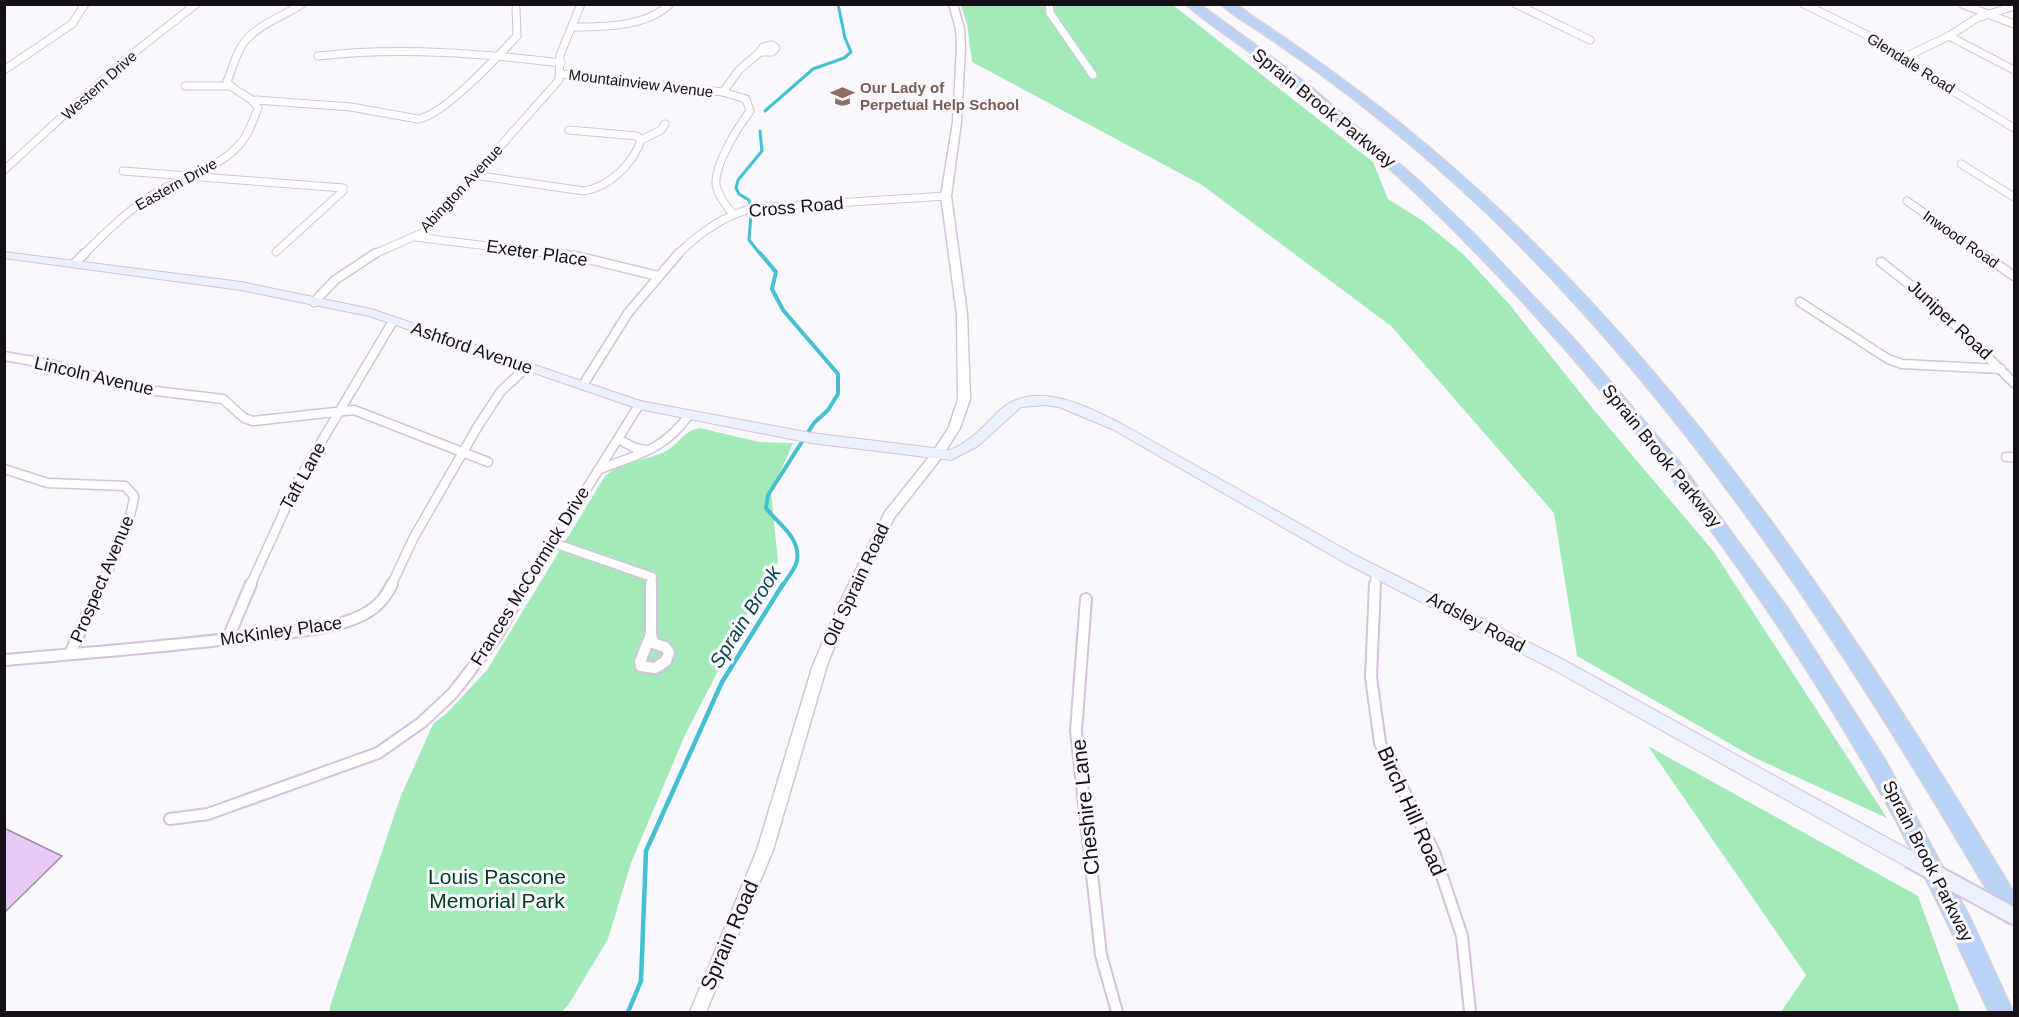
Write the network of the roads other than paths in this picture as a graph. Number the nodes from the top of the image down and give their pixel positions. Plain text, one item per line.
1 (85, 4) edge
2 (196, 4) edge
3 (302, 4) edge
4 (580, 4) edge
5 (670, 4) edge
6 (953, 4) edge
7 (1049, 4) edge
8 (1191, 4) edge
9 (1226, 4) edge
10 (1516, 4) edge
11 (1804, 4) edge
12 (1962, 4) edge
13 (2014, 6) edge
14 (516, 8) dead end
15 (1987, 14) junction
16 (2014, 24) edge
17 (573, 27) junction
18 (1949, 36) junction
19 (1590, 40) dead end
20 (760, 52) dead end
21 (500, 55) junction
22 (318, 56) dead end
23 (1901, 58) junction
24 (561, 63) junction
25 (4, 70) edge
26 (2014, 70) edge
27 (561, 74) junction
28 (1093, 75) dead end
29 (185, 86) dead end
30 (229, 86) junction
31 (723, 92) junction
32 (256, 100) junction
33 (665, 124) dead end
34 (2014, 128) edge
35 (569, 130) dead end
36 (641, 140) junction
37 (1961, 164) dead end
38 (4, 170) edge
39 (123, 171) dead end
40 (474, 175) junction
41 (185, 177) junction
42 (946, 196) junction
43 (2014, 198) edge
44 (1907, 201) dead end
45 (733, 214) junction
46 (415, 237) junction
47 (276, 252) dead end
48 (4, 255) edge
49 (1881, 262) dead end
50 (75, 263) junction
51 (658, 276) junction
52 (2014, 276) edge
53 (314, 302) junction
54 (1800, 302) dead end
55 (393, 321) junction
56 (4, 356) edge
57 (527, 367) junction
58 (2001, 369) junction
59 (2014, 383) edge
60 (583, 386) junction
61 (639, 405) junction
62 (340, 411) junction
63 (689, 415) junction
64 (618, 439) junction
65 (645, 450) junction
66 (462, 453) junction
67 (937, 455) junction
68 (488, 462) dead end
69 (4, 469) edge
70 (598, 470) junction
71 (551, 542) junction
72 (1376, 571) junction
73 (1086, 599) dead end
74 (651, 634) dead end
75 (228, 638) junction
76 (70, 654) junction
77 (4, 660) edge
78 (170, 819) dead end
79 (762, 858) joint
80 (2014, 915) edge
81 (698, 1012) edge
82 (1117, 1012) edge
83 (1470, 1012) edge
84 (2001, 1012) edge

1 - 25 street
2 - 38 street, Western Drive
3 - 30 street
4 - 17 street
5 - 17 street
6 - 42 street, Old Sprain Road
7 - 28 street
8 - 84 highway, Sprain Brook Parkway
9 - 80 highway, Sprain Brook Parkway
10 - 19 street
11 - 23 street, Glendale Road
12 - 15 street
13 - 15 street
14 - 21 street
15 - 16 street
15 - 18 street
17 - 24 street
18 - 23 street
18 - 26 street
20 - 31 street
21 - 22 street, Mountainview Avenue
21 - 24 street, Mountainview Avenue
21 - 32 street
23 - 34 street, Glendale Road
24 - 27 street, Mountainview Avenue
27 - 31 street, Mountainview Avenue
27 - 40 street, Abington Avenue
29 - 30 street
30 - 32 street
31 - 45 street
32 - 41 street, Eastern Drive
33 - 36 street
35 - 36 street
36 - 40 street
37 - 43 street
39 - 41 street
40 - 46 street, Abington Avenue
41 - 47 street
41 - 50 street, Eastern Drive
42 - 45 street, Cross Road
42 - 67 street, Old Sprain Road
44 - 52 street, Inwood Road
45 - 51 street, Cross Road
46 - 51 street, Exeter Place
46 - 53 street, Abington Avenue
48 - 50 main road, Ashford Avenue
49 - 58 street, Juniper Road
50 - 53 main road, Ashford Avenue
51 - 60 street, Cross Road
53 - 55 main road, Ashford Avenue
54 - 58 street
55 - 57 main road, Ashford Avenue
55 - 62 street, Taft Lane
56 - 62 street, Lincoln Avenue
57 - 60 main road, Ashford Avenue
57 - 66 street, McKinley Place
58 - 59 street, Juniper Road
60 - 61 main road, Ashford Avenue
61 - 63 main road, Ashford Avenue
61 - 64 street, Frances McCormick Drive
62 - 66 street, Lincoln Avenue
62 - 75 street, Taft Lane
63 - 65 street
63 - 67 main road, Ashford Avenue
64 - 65 street
64 - 70 street, Frances McCormick Drive
65 - 70 street
66 - 68 street, Lincoln Avenue
66 - 75 street, McKinley Place
67 - 72 main road, Ardsley Road
67 - 79 street, Old Sprain Road
69 - 76 street, Prospect Avenue
70 - 71 street, Frances McCormick Drive
71 - 74 street
71 - 78 street, Frances McCormick Drive
72 - 80 main road, Ardsley Road, bridge
72 - 83 street, Birch Hill Road
73 - 82 street, Cheshire Lane
75 - 76 street, McKinley Place
76 - 77 street, McKinley Place
79 - 81 street, Sprain Road

